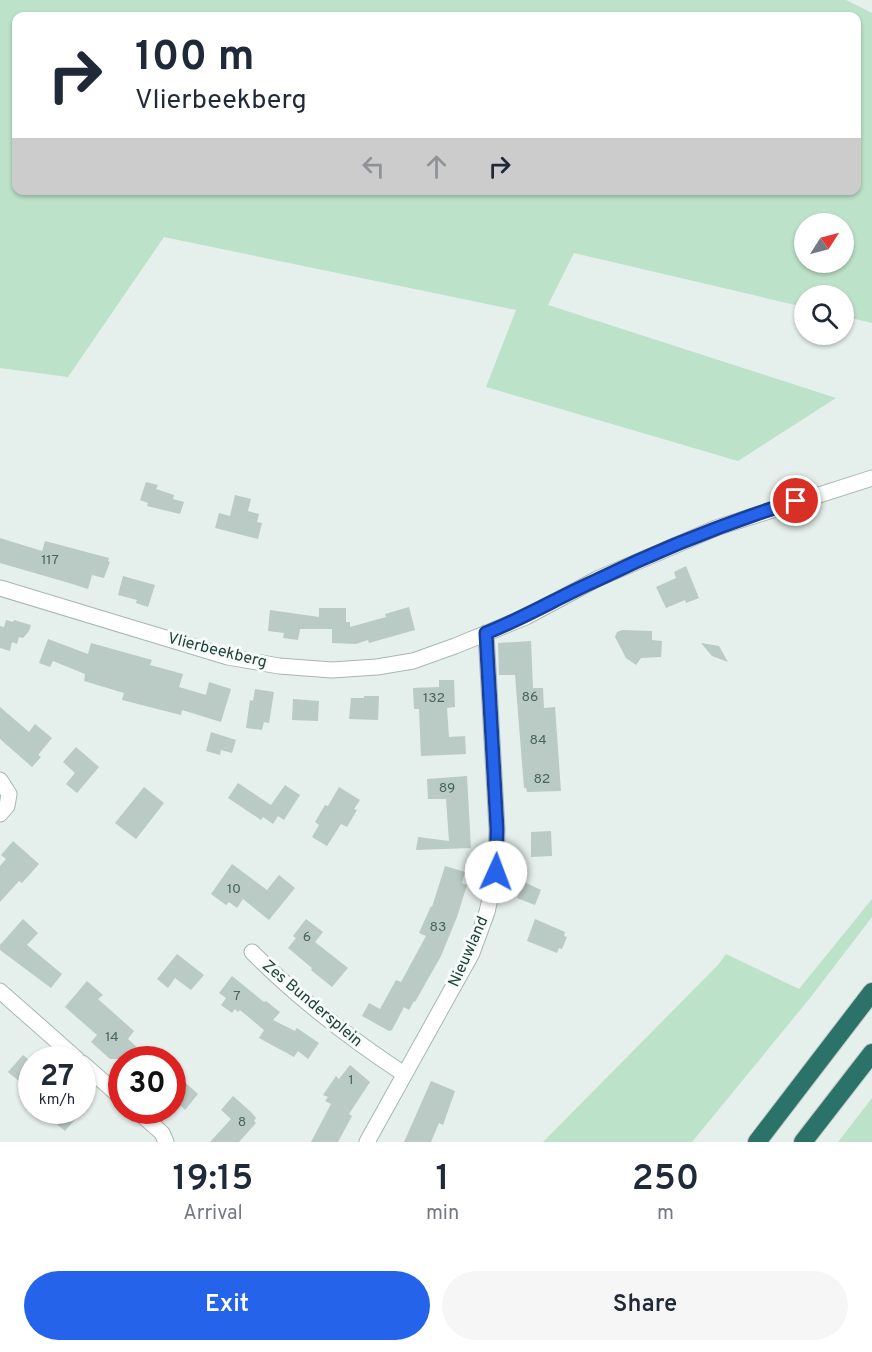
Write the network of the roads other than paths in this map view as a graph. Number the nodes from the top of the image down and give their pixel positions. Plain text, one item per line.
1 (872, 478) edge
2 (0, 588) edge
3 (486, 633) junction
4 (0, 780) edge
5 (0, 814) edge
6 (252, 952) dead end
7 (0, 992) edge
8 (872, 992) edge
9 (62, 1046) edge
10 (872, 1053) edge
11 (404, 1074) junction
12 (96, 1076) edge
13 (108, 1086) edge
14 (152, 1124) edge
15 (166, 1142) edge
16 (367, 1142) edge
17 (757, 1142) edge
18 (803, 1142) edge

1 - 3 street, Vlierbeekberg
2 - 3 street, Vlierbeekberg
3 - 11 street, Nieuwland
4 - 5 street
6 - 11 street, Zes Bundersplein
7 - 9 street
8 - 17 highway
10 - 18 highway
11 - 16 street, Nieuwland
12 - 13 street
14 - 15 street

